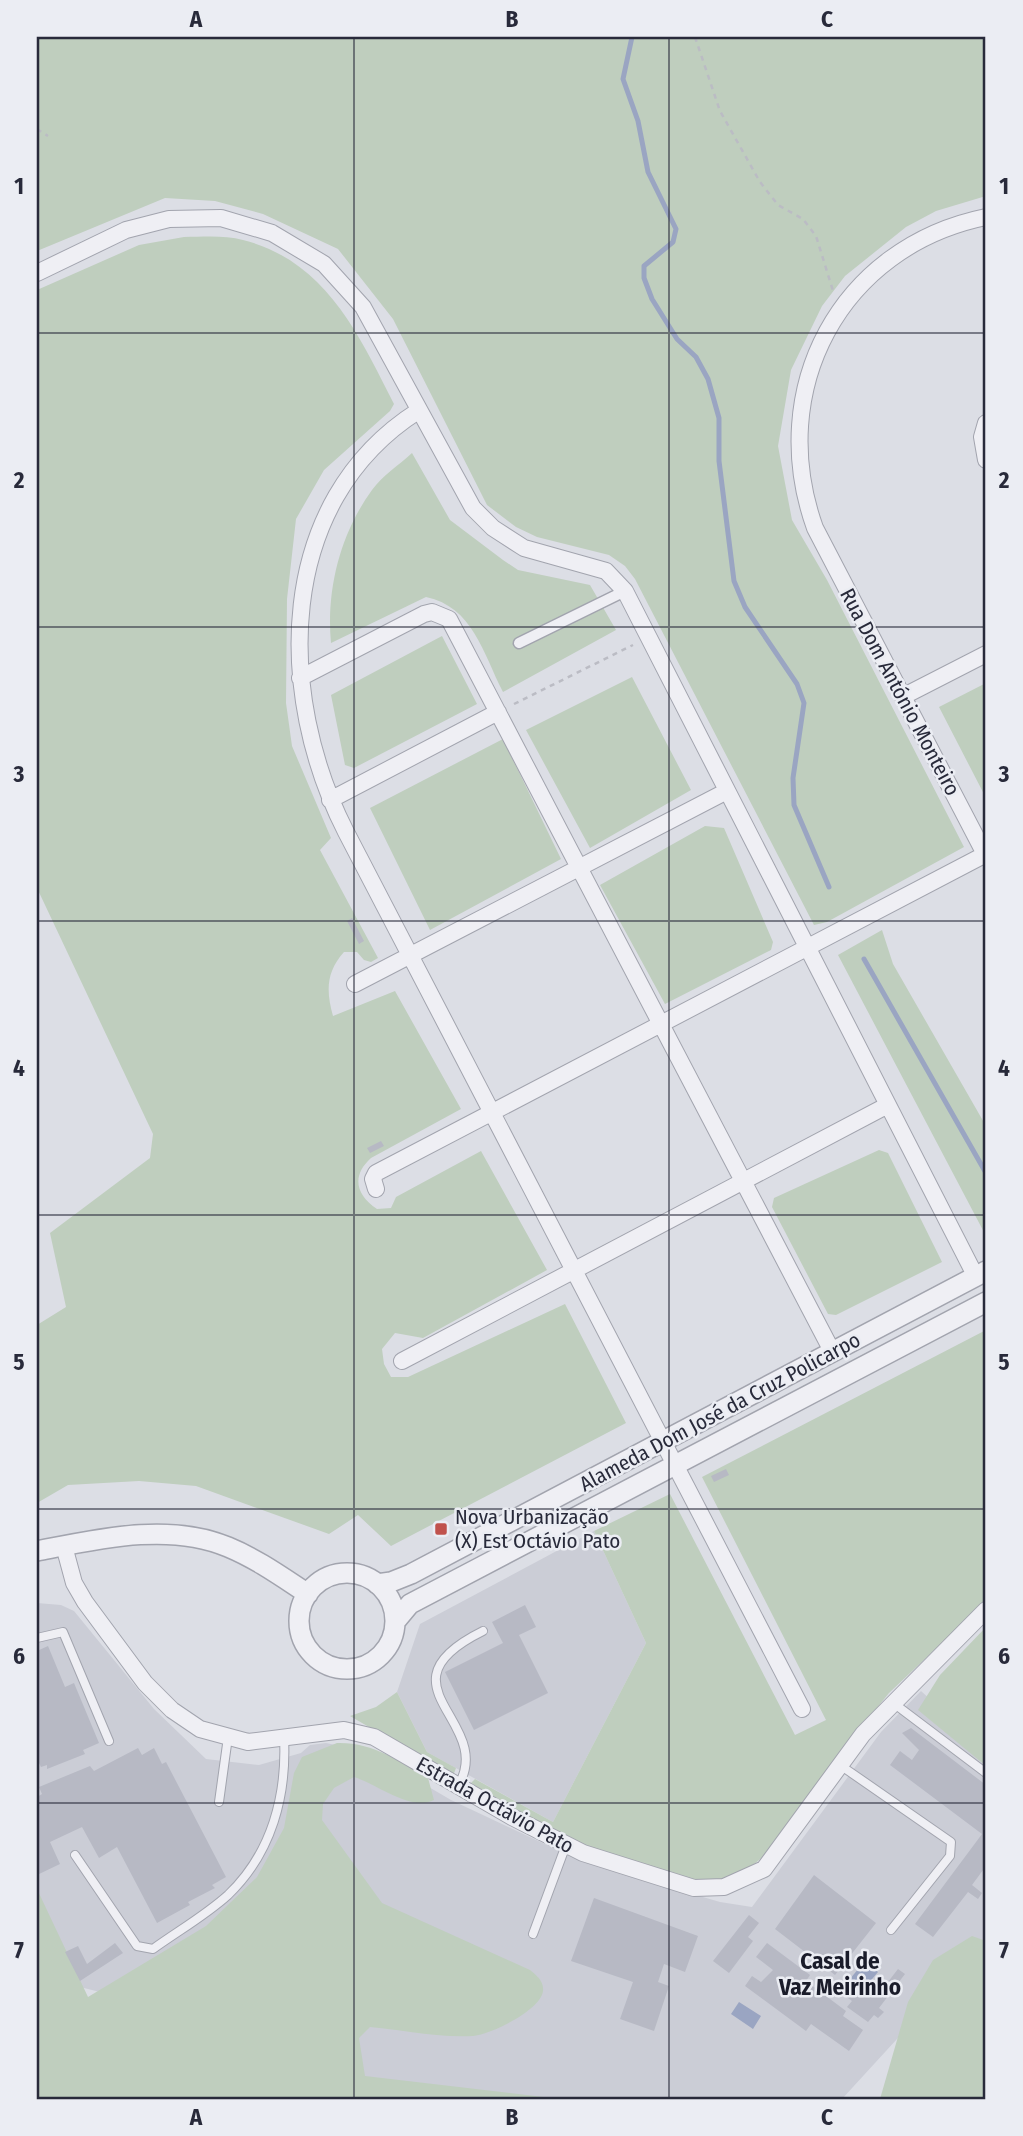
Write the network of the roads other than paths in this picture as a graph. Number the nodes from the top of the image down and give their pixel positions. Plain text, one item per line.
1 (986, 217) edge
2 (37, 273) edge
3 (418, 411) junction
4 (986, 423) edge
5 (986, 460) edge
6 (625, 591) junction
7 (519, 643) dead end
8 (986, 654) edge
9 (300, 678) junction
10 (904, 696) junction
11 (498, 712) junction
12 (727, 791) junction
13 (330, 800) junction
14 (986, 855) edge
15 (579, 868) junction
16 (807, 948) junction
17 (412, 957) junction
18 (355, 984) dead end
19 (660, 1025) junction
20 (888, 1105) junction
21 (490, 1113) junction
22 (742, 1181) junction
23 (376, 1189) dead end
24 (572, 1270) junction
25 (981, 1274) edge
26 (986, 1302) edge
27 (833, 1353) junction
28 (402, 1361) dead end
29 (662, 1443) junction
30 (676, 1467) junction
31 (64, 1546) junction
32 (37, 1551) edge
33 (377, 1584) junction
34 (307, 1594) junction
35 (986, 1609) edge
36 (395, 1622) junction
37 (483, 1631) dead end
38 (37, 1638) edge
39 (892, 1702) junction
40 (802, 1709) dead end
41 (228, 1737) junction
42 (284, 1737) junction
43 (109, 1741) dead end
44 (840, 1765) junction
45 (986, 1773) edge
46 (458, 1786) junction
47 (219, 1802) dead end
48 (566, 1846) junction
49 (75, 1854) dead end
50 (891, 1930) dead end
51 (533, 1934) dead end

1 - 10 street, Rua Dom António Monteiro
2 - 3 street
3 - 6 street
3 - 9 street
4 - 5 street
6 - 7 street
6 - 12 street
8 - 10 street
9 - 11 street
9 - 13 street
10 - 14 street, Rua Dom António Monteiro
11 - 13 street
11 - 15 street
12 - 15 street
12 - 16 street
13 - 17 street
14 - 16 street
15 - 17 street
15 - 19 street
16 - 19 street
16 - 20 street
17 - 18 street
17 - 21 street
19 - 21 street
19 - 22 street
20 - 22 street
20 - 25 street
21 - 23 street
21 - 24 street
22 - 24 street
22 - 27 street
24 - 28 street
24 - 29 street
25 - 27 street, Alameda Dom José da Cruz Policarpo
26 - 30 street, Alameda Dom José da Cruz Policarpo
27 - 29 street, Alameda Dom José da Cruz Policarpo
29 - 30 street
29 - 33 street, Alameda Dom José da Cruz Policarpo
30 - 36 street, Alameda Dom José da Cruz Policarpo
30 - 40 street
31 - 32 street
31 - 34 street
31 - 41 street, Estrada Octávio Pato
33 - 34 street
33 - 36 street
34 - 36 street
35 - 39 street, Estrada Octávio Pato
37 - 46 lane
38 - 43 lane
39 - 44 street, Estrada Octávio Pato
39 - 45 lane
41 - 42 street, Estrada Octávio Pato
41 - 47 lane
42 - 46 street, Estrada Octávio Pato
42 - 49 lane
44 - 48 street, Estrada Octávio Pato
44 - 50 lane
46 - 48 street, Estrada Octávio Pato
48 - 51 lane

